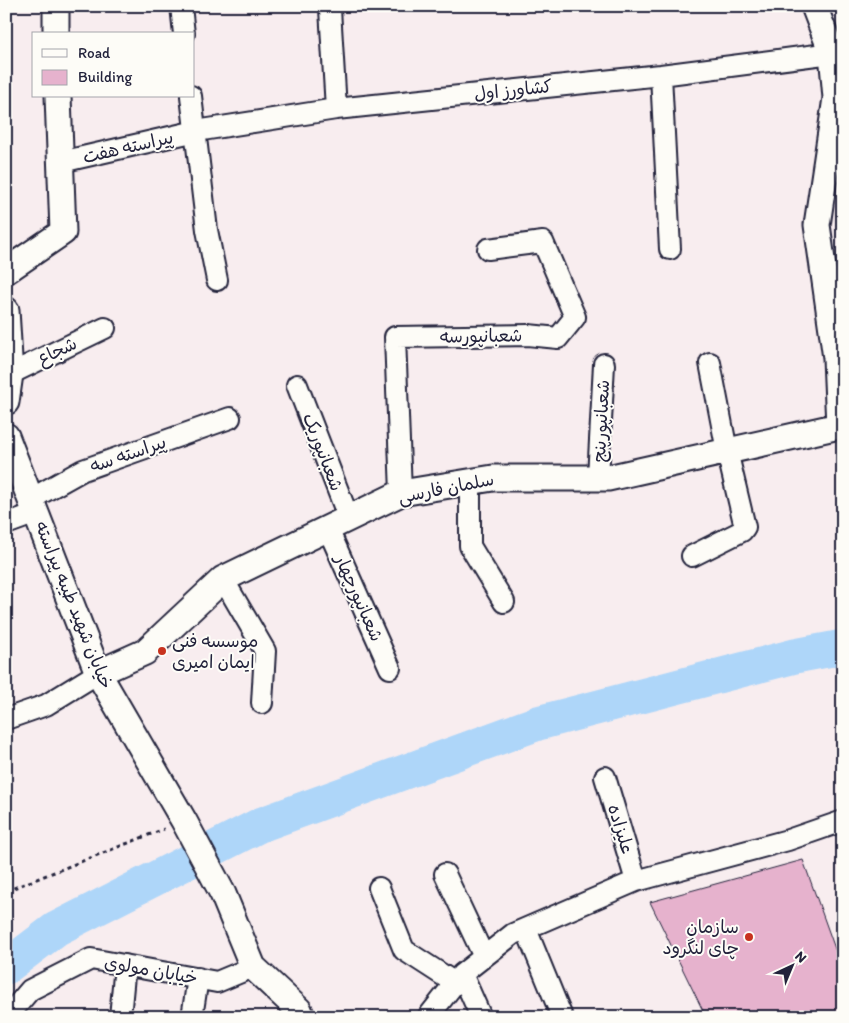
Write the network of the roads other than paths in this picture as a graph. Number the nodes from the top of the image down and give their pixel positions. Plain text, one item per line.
1 (56, 6) edge
2 (181, 6) edge
3 (331, 6) edge
4 (814, 6) edge
5 (56, 32) edge
6 (184, 32) edge
7 (832, 53) junction
8 (661, 75) junction
9 (839, 93) edge
10 (58, 98) edge
11 (191, 98) edge
12 (336, 109) junction
13 (196, 131) junction
14 (61, 162) junction
15 (488, 249) dead end
16 (670, 249) dead end
17 (6, 271) edge
18 (218, 280) dead end
19 (6, 310) edge
20 (104, 328) dead end
21 (710, 363) dead end
22 (604, 364) dead end
23 (10, 374) junction
24 (297, 385) dead end
25 (6, 402) edge
26 (230, 418) dead end
27 (841, 428) edge
28 (6, 436) edge
29 (728, 451) junction
30 (598, 478) junction
31 (470, 481) junction
32 (401, 493) junction
33 (33, 506) junction
34 (6, 524) edge
35 (338, 524) junction
36 (692, 556) dead end
37 (223, 579) junction
38 (504, 602) dead end
39 (390, 668) dead end
40 (98, 673) junction
41 (262, 704) dead end
42 (6, 718) edge
43 (605, 777) dead end
44 (843, 822) edge
45 (445, 874) dead end
46 (636, 881) junction
47 (379, 888) dead end
48 (526, 929) junction
49 (484, 957) junction
50 (124, 965) junction
51 (253, 967) junction
52 (198, 978) junction
53 (459, 978) junction
54 (8, 1016) edge
55 (120, 1017) edge
56 (192, 1017) edge
57 (302, 1017) edge
58 (428, 1017) edge
59 (481, 1017) edge
60 (562, 1017) edge

1 - 5 street
2 - 6 street
3 - 12 street
4 - 7 street
7 - 8 street, کشاورز اول
7 - 9 street
8 - 12 street, کشاورز اول
8 - 16 street
9 - 27 street
10 - 14 street
11 - 13 street
12 - 13 street, کشاورز اول
13 - 14 street, پیراسته هفت
13 - 18 street
14 - 17 street
15 - 32 street, شعبانپورسه
19 - 23 street
20 - 23 street, شجاع
21 - 29 street
22 - 30 street, شعبانپورپنج
23 - 25 street
24 - 35 street, شعبانپوریک
26 - 33 street, پیراسته سه
27 - 29 street, سلمان فارسی
28 - 33 street, خیابان شهید طیبه پیراسته
29 - 30 street, سلمان فارسی
29 - 36 street
30 - 31 street, سلمان فارسی
31 - 32 street, سلمان فارسی
31 - 38 street
32 - 35 street, سلمان فارسی
33 - 34 street, پیراسته سه
33 - 40 street, خیابان شهید طیبه پیراسته
35 - 37 street, سلمان فارسی
35 - 39 street, شعبانپورچهار
37 - 40 street, سلمان فارسی
37 - 41 street
40 - 42 street
40 - 51 street, خیابان شهید طیبه پیراسته
43 - 46 street, علیزاده
44 - 46 street
45 - 49 street
46 - 48 street
47 - 53 street
48 - 49 street
48 - 60 street
49 - 53 street
50 - 52 street, خیابان مولوی
50 - 54 street, خیابان مولوی
50 - 55 street
51 - 52 street, خیابان مولوی
51 - 57 street
52 - 56 street
53 - 58 street
53 - 59 street

